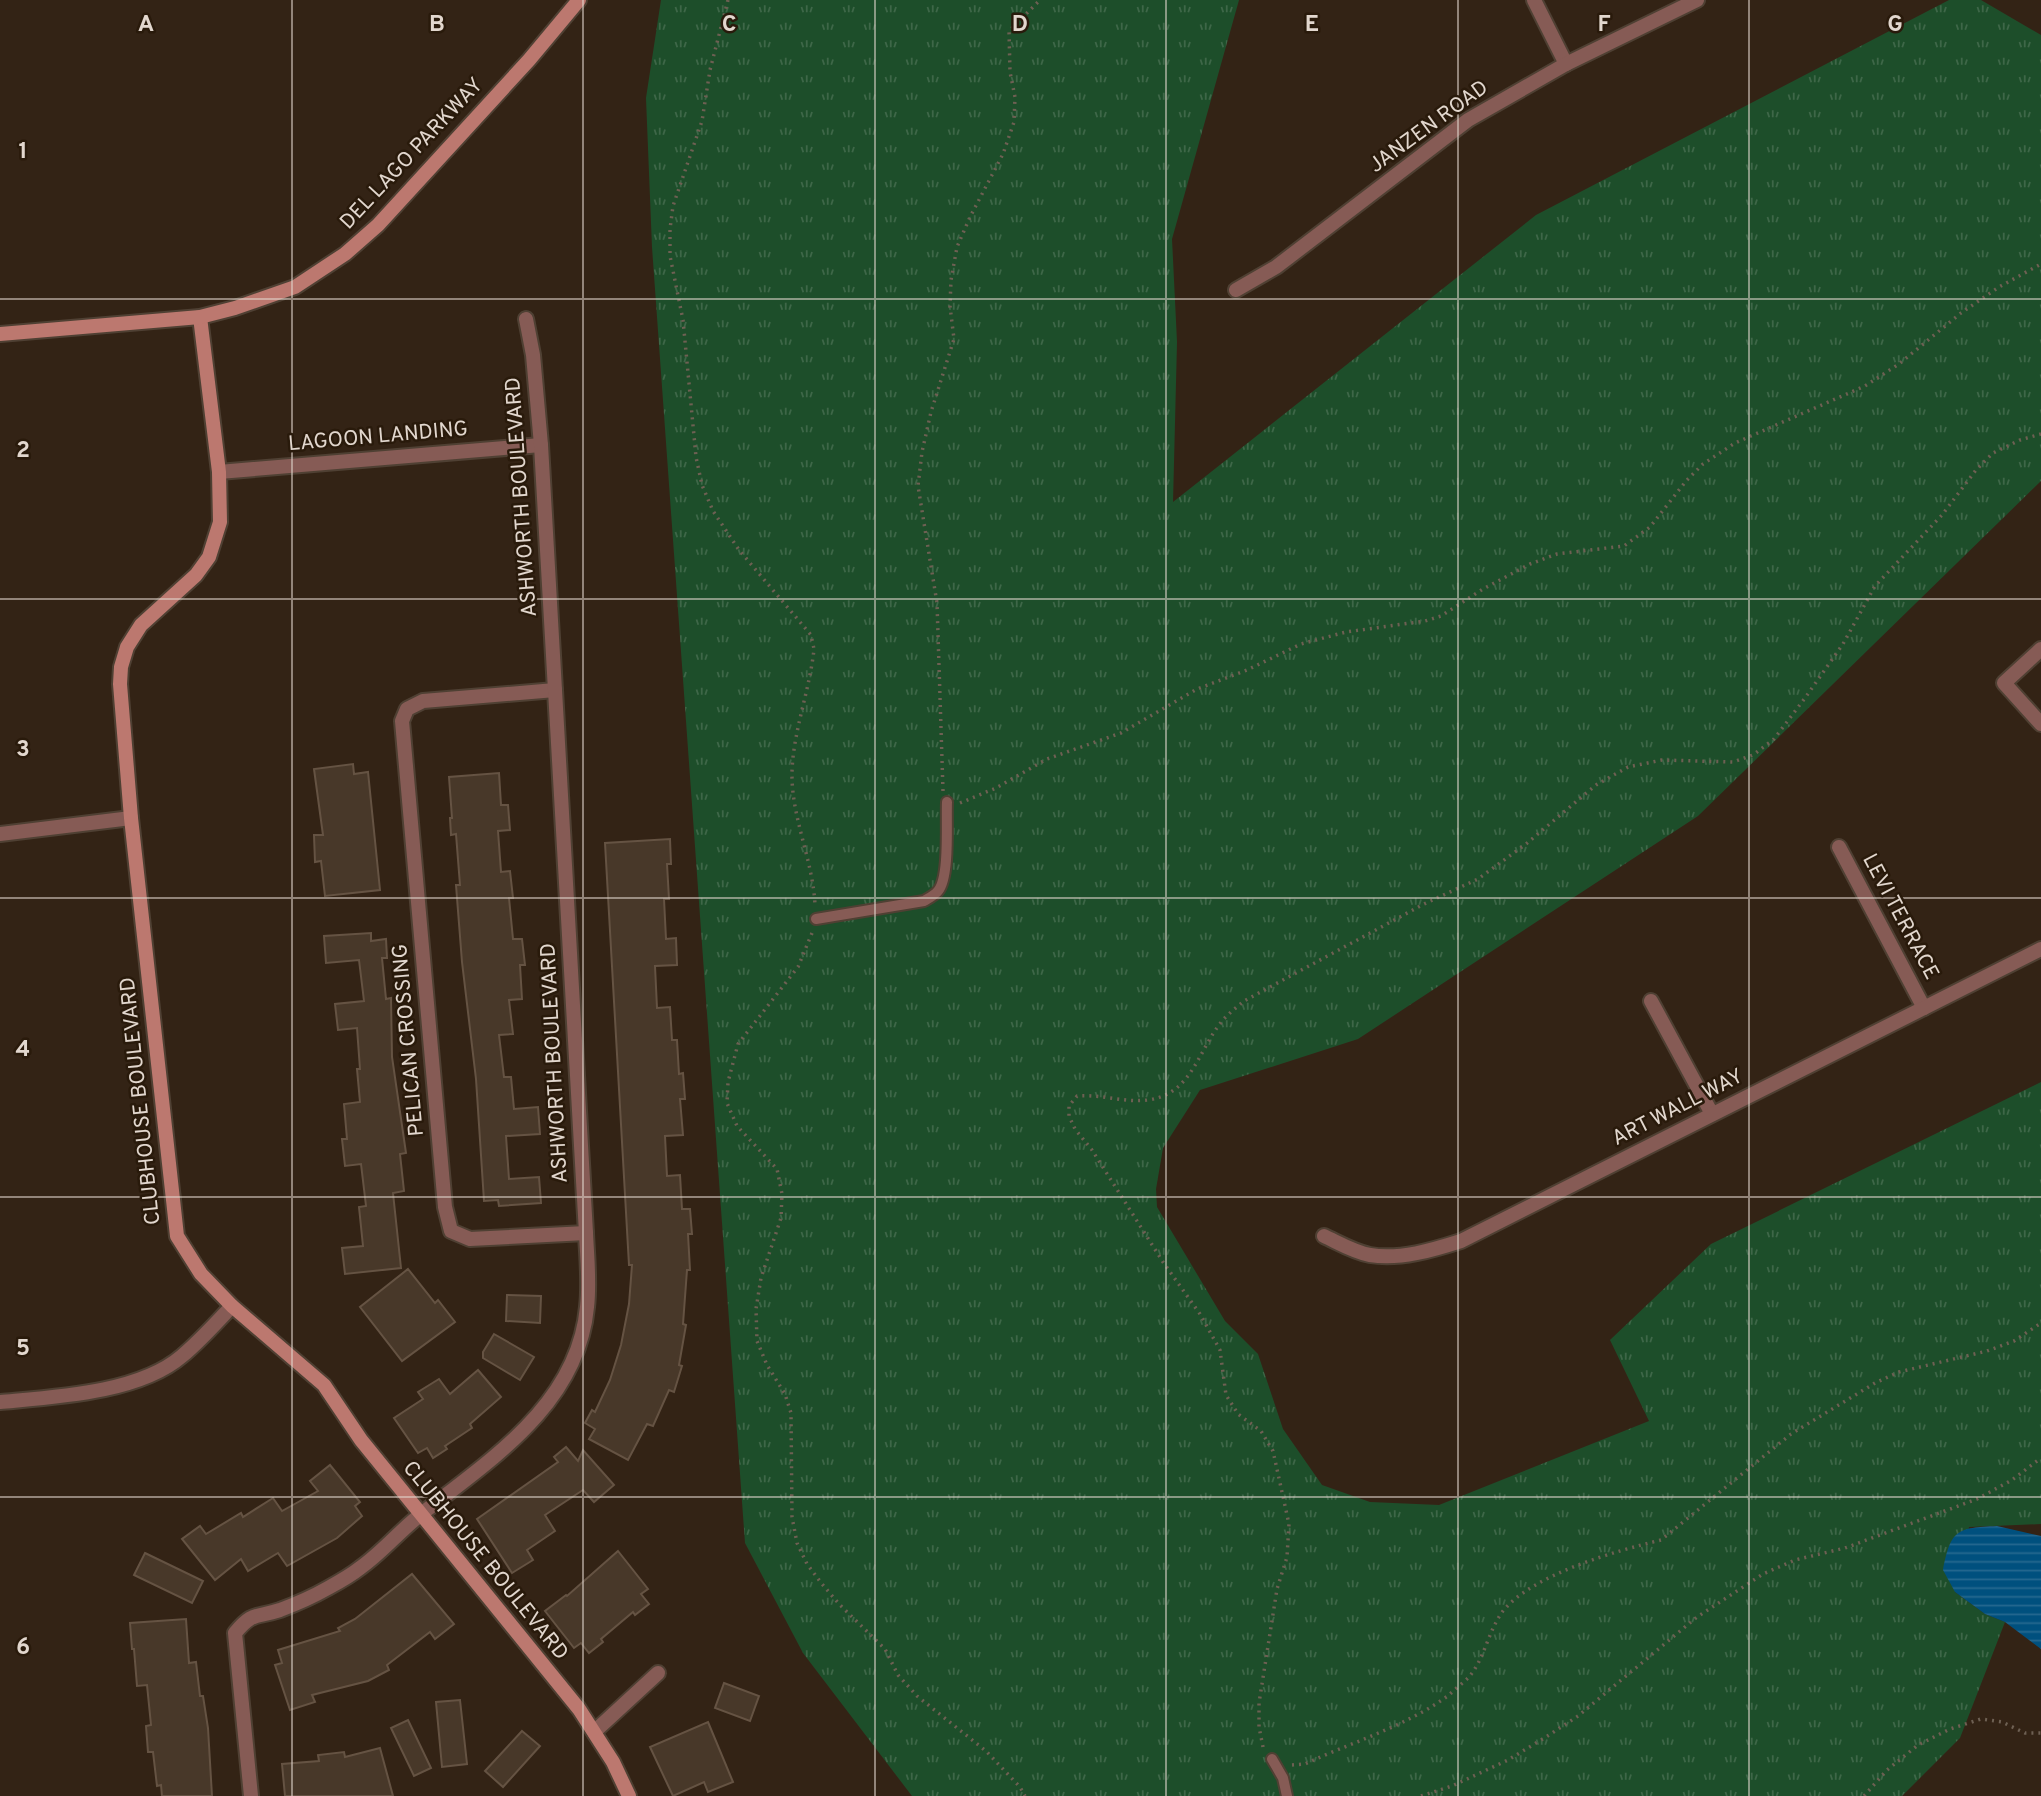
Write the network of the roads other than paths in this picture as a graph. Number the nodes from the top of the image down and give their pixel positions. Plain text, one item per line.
1 (579, 0) edge
2 (1534, 0) edge
3 (1697, 0) edge
4 (1566, 64) junction
5 (1236, 290) dead end
6 (200, 317) junction
7 (526, 319) dead end
8 (0, 334) edge
9 (541, 444) junction
10 (219, 472) junction
11 (2041, 649) edge
12 (555, 690) junction
13 (2041, 724) edge
14 (947, 802) road end
15 (131, 818) junction
16 (0, 834) edge
17 (1839, 846) dead end
18 (816, 919) road end
19 (2041, 949) edge
20 (1651, 1001) dead end
21 (1924, 1008) junction
22 (1712, 1114) junction
23 (586, 1233) junction
24 (1325, 1236) dead end
25 (232, 1306) junction
26 (0, 1402) edge
27 (420, 1515) junction
28 (658, 1673) dead end
29 (594, 1732) junction
30 (1272, 1759) road end
31 (251, 1796) edge
32 (629, 1796) edge
33 (1287, 1796) edge

1 - 6 street, DEL LAGO PARKWAY
2 - 4 street
3 - 4 street, JANZEN ROAD
4 - 5 street, JANZEN ROAD
6 - 8 street, DEL LAGO PARKWAY
6 - 10 street, CLUBHOUSE BOULEVARD
7 - 9 street, ASHWORTH BOULEVARD
9 - 10 street, LAGOON LANDING
9 - 12 street, ASHWORTH BOULEVARD
10 - 15 street, CLUBHOUSE BOULEVARD
11 - 13 street
12 - 23 street, ASHWORTH BOULEVARD
12 - 23 street, PELICAN CROSSING
14 - 18 lane
15 - 16 street
15 - 25 street, CLUBHOUSE BOULEVARD
17 - 21 street, LEVI TERRACE
19 - 21 street, ART WALL WAY
20 - 22 street
21 - 22 street, ART WALL WAY
22 - 24 street, ART WALL WAY
23 - 27 street, ASHWORTH BOULEVARD
25 - 26 street
25 - 27 street, CLUBHOUSE BOULEVARD
27 - 29 street, CLUBHOUSE BOULEVARD
27 - 31 street, ASHWORTH BOULEVARD
28 - 29 street
29 - 32 street, CLUBHOUSE BOULEVARD
30 - 33 lane

